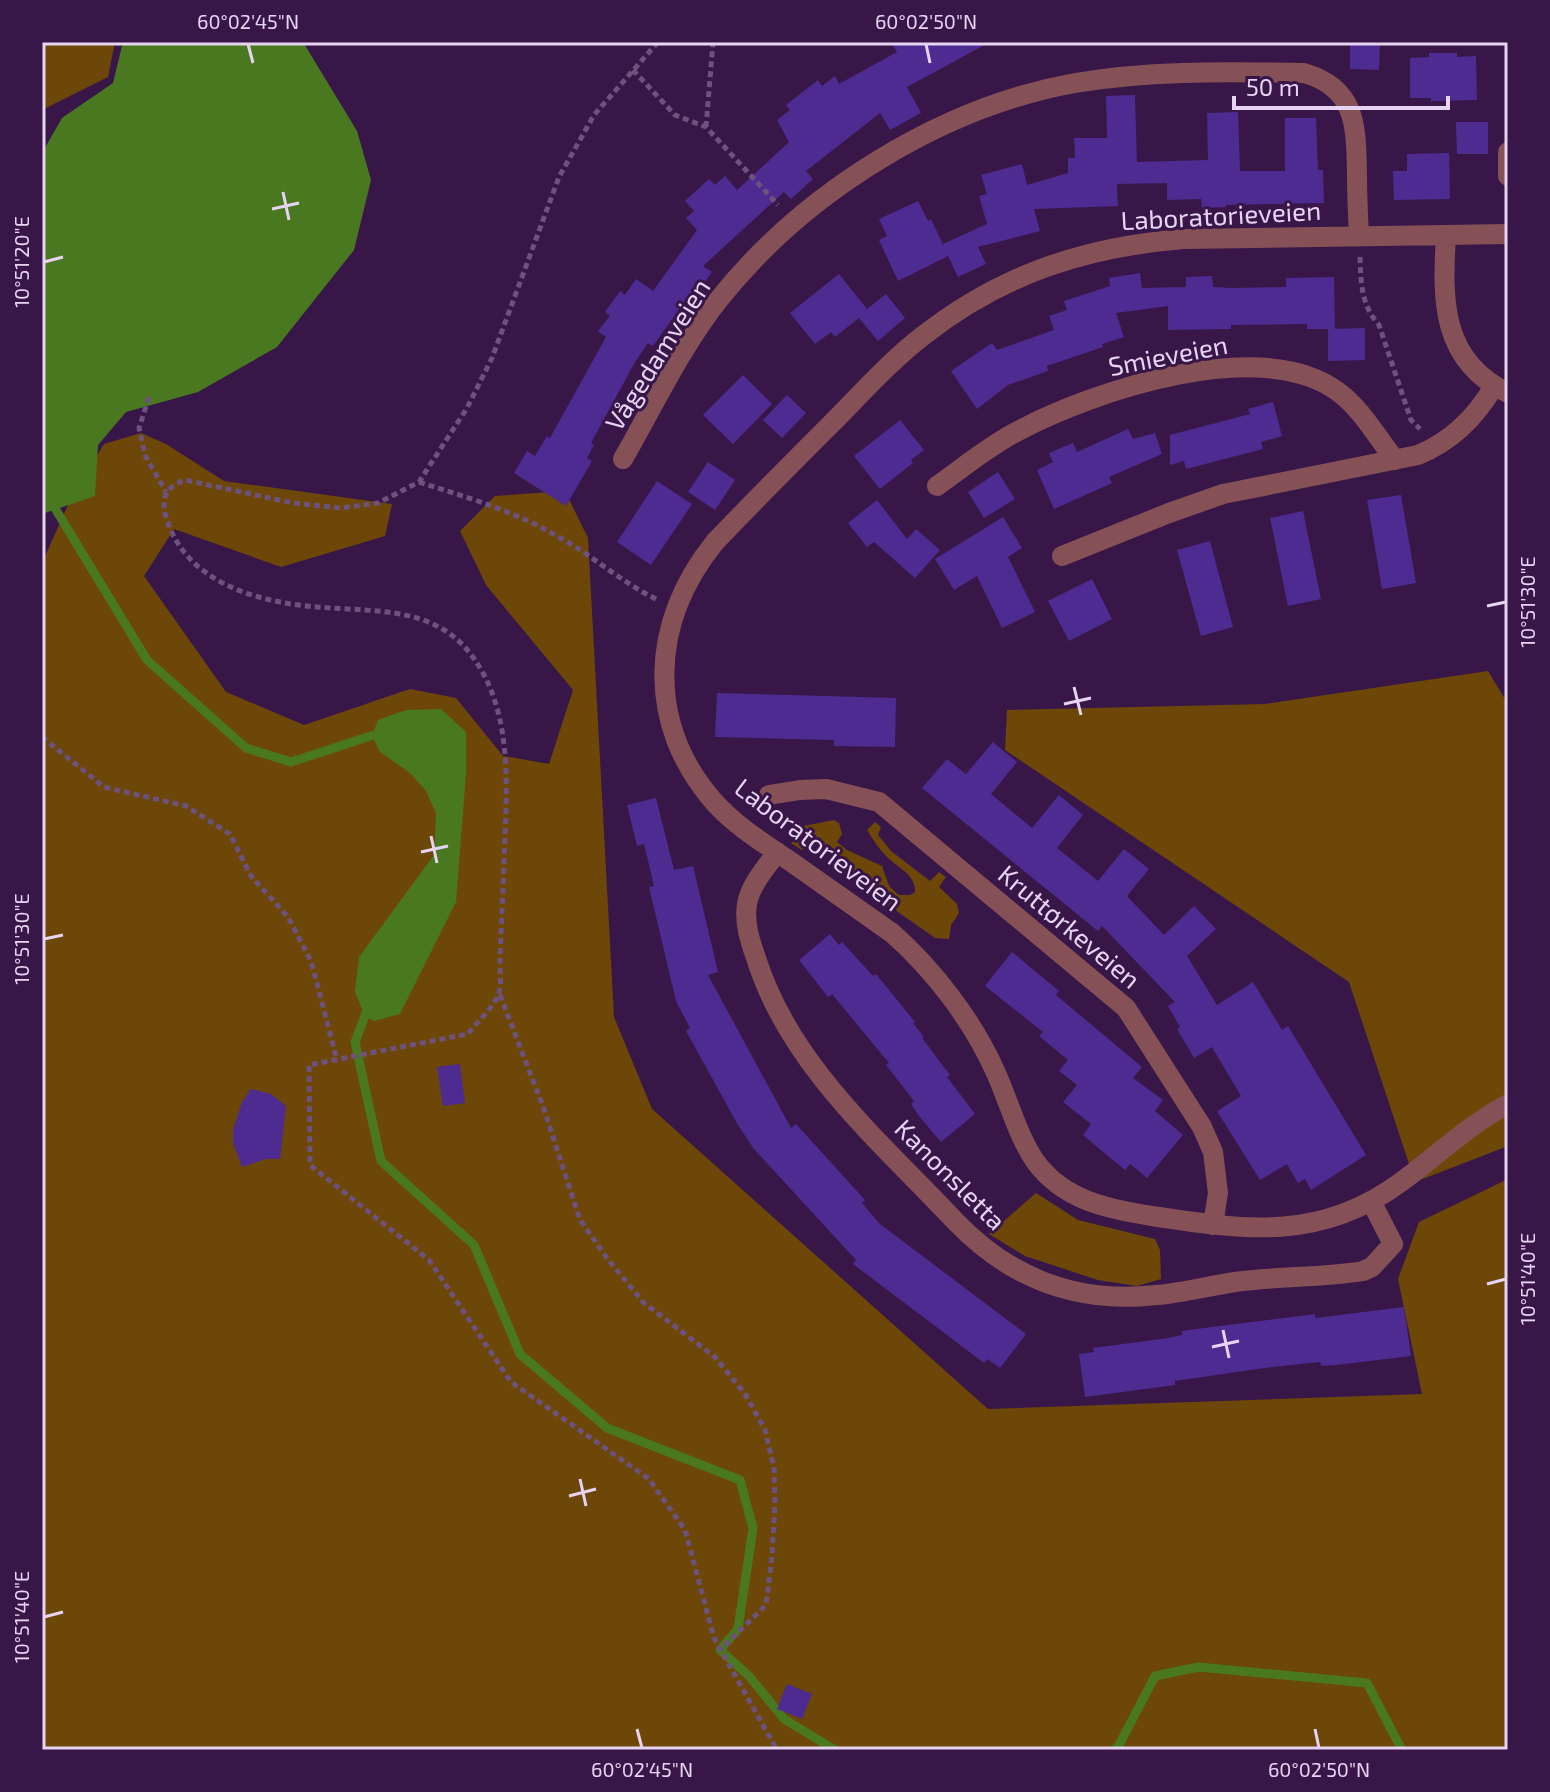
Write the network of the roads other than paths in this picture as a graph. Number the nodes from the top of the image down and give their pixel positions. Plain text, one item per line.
1 (1508, 152) edge
2 (1508, 176) edge
3 (1508, 234) edge
4 (1359, 236) junction
5 (1446, 236) junction
6 (1501, 389) edge
7 (623, 459) dead end
8 (1395, 460) junction
9 (937, 486) dead end
10 (1062, 556) dead end
11 (769, 795) dead end
12 (777, 852) junction
13 (1508, 1104) edge
14 (1371, 1201) junction
15 (1213, 1225) junction

1 - 2 street
3 - 5 street, Laboratorieveien
4 - 5 street, Laboratorieveien
4 - 7 street, Vågedamveien
4 - 12 street, Laboratorieveien
5 - 6 street
6 - 8 street
8 - 9 street, Smieveien
8 - 10 street
11 - 15 street, Kruttørkeveien
12 - 14 street, Kanonsletta
12 - 15 street, Laboratorieveien
13 - 14 street, Laboratorieveien
14 - 15 street, Laboratorieveien

